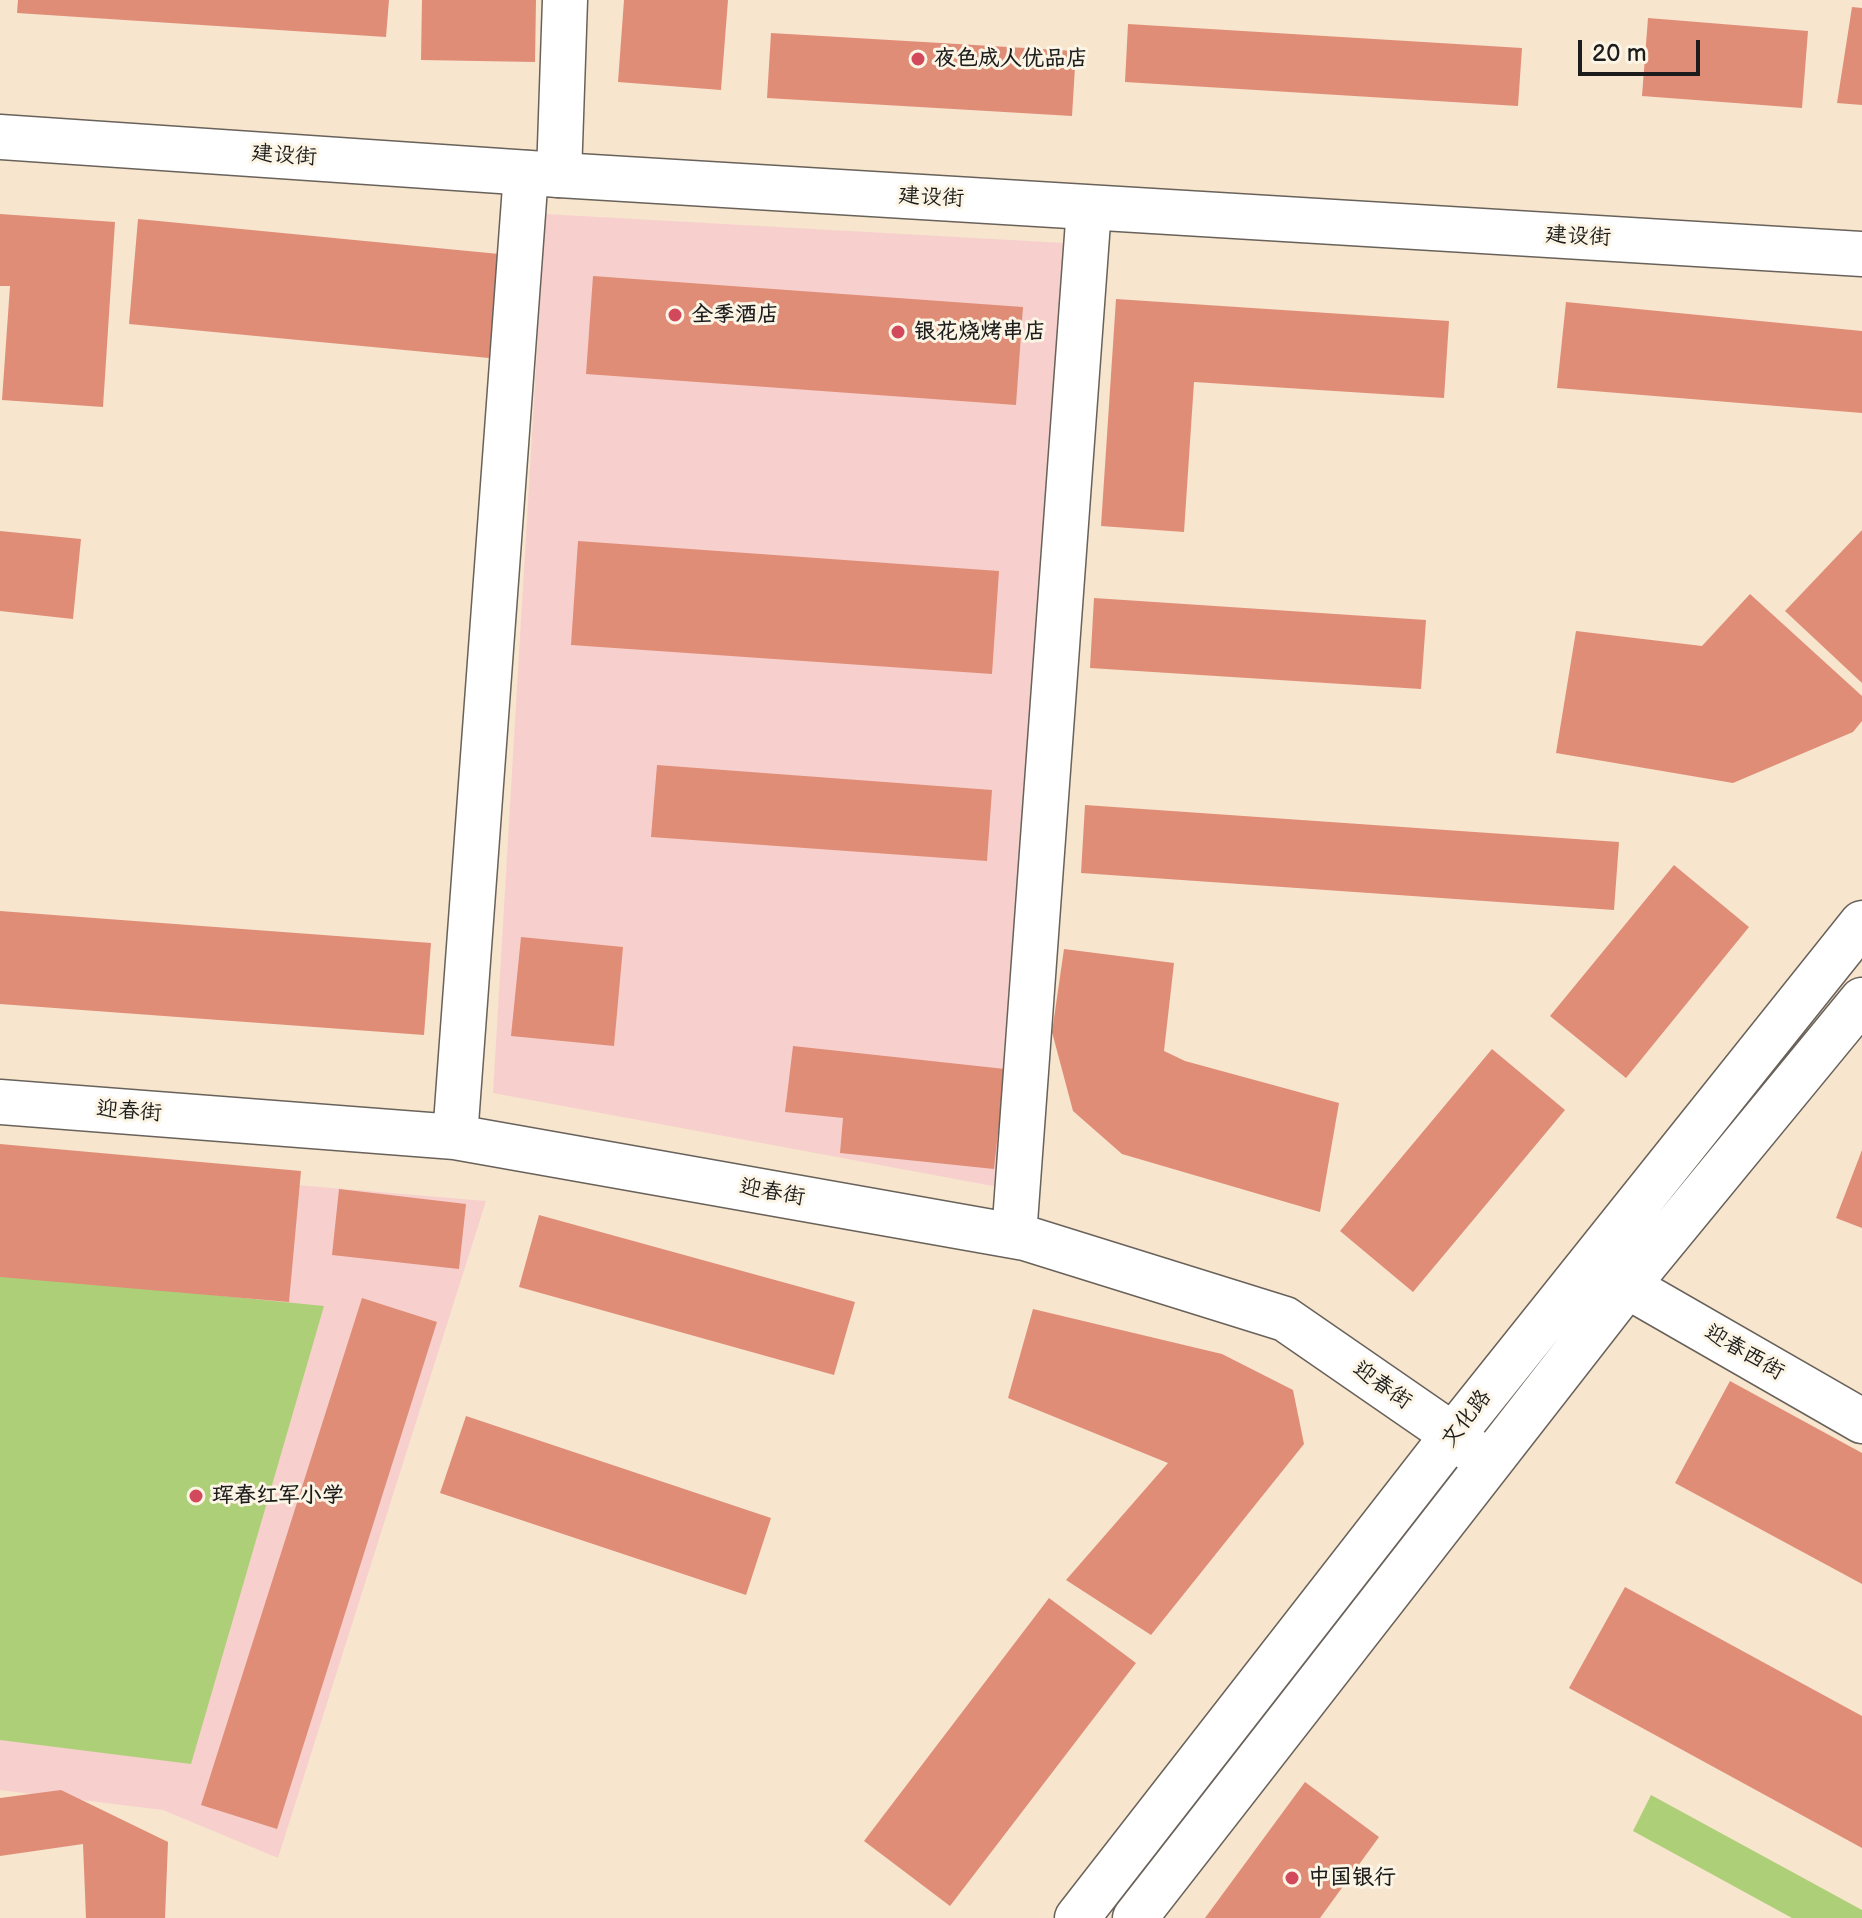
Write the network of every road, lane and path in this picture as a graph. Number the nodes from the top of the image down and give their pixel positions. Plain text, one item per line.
1 (565, 0) edge
2 (0, 137) edge
3 (542, 174) junction
4 (1089, 208) junction
5 (1862, 254) edge
6 (1860, 928) edge
7 (1862, 1000) edge
8 (0, 1102) edge
9 (455, 1137) junction
10 (1014, 1236) junction
11 (1627, 1286) junction
12 (1862, 1421) edge
13 (1453, 1435) junction
14 (1487, 1463) junction
15 (1077, 1918) edge
16 (1135, 1918) edge

1 - 3 street
2 - 3 street, 建设街
3 - 4 street, 建设街
3 - 9 street
4 - 5 street, 建设街
4 - 10 street
6 - 13 street, 文化路
7 - 11 street, 文化路
8 - 9 street, 迎春街
9 - 10 street, 迎春街
10 - 13 street, 迎春街
11 - 12 street, 迎春西街
11 - 14 street, 文化路
13 - 14 street, 迎春街
13 - 15 street, 文化路
14 - 16 street, 文化路

